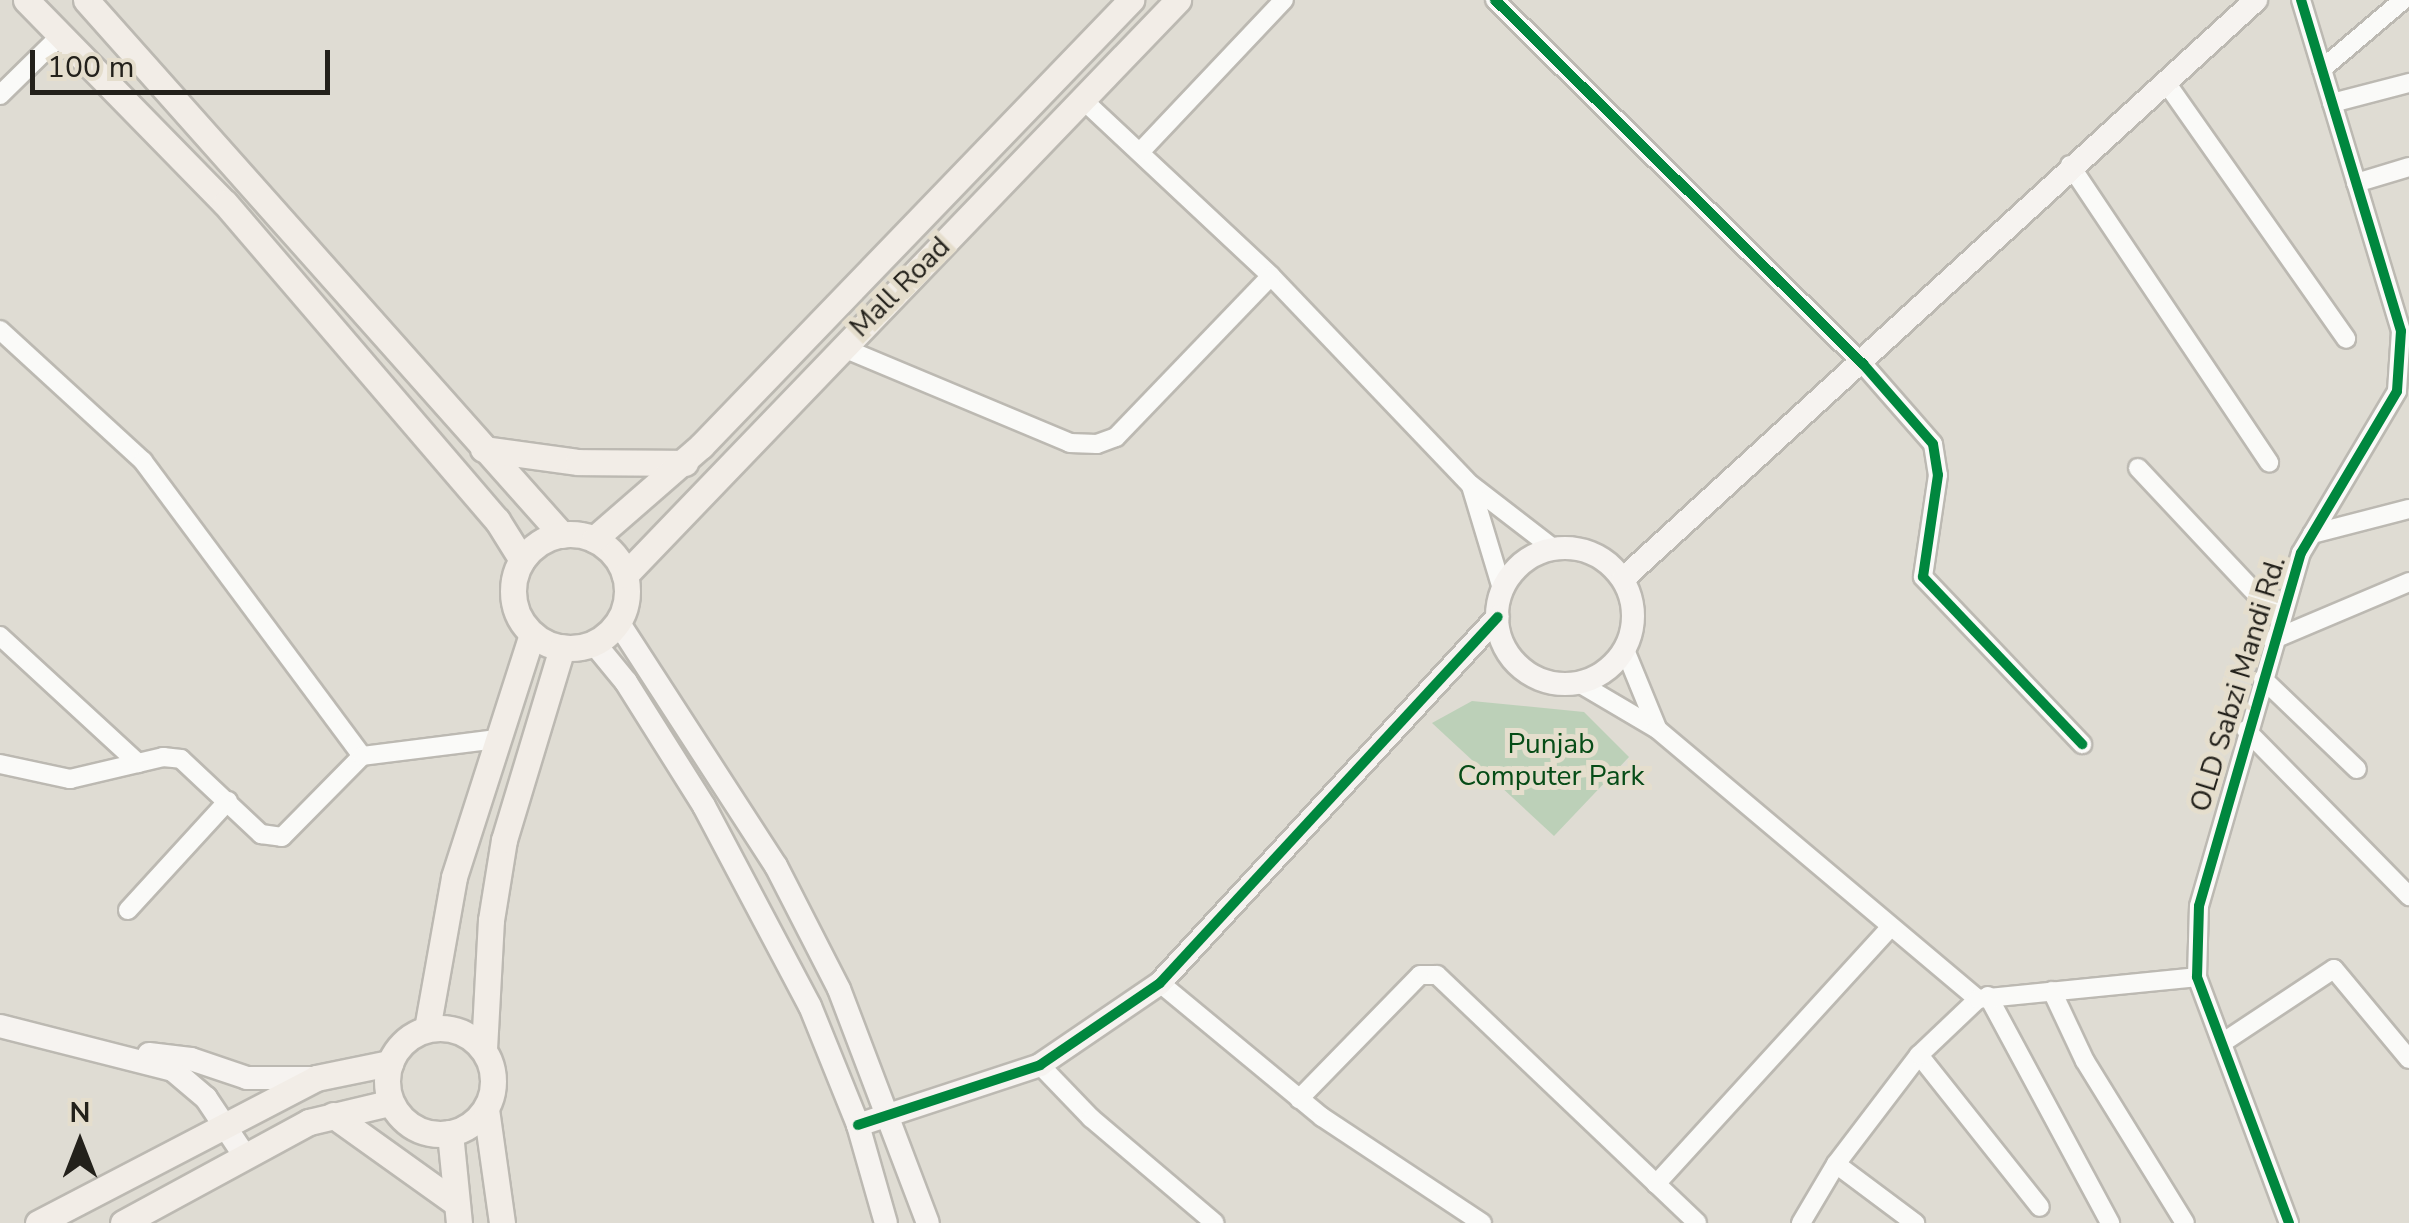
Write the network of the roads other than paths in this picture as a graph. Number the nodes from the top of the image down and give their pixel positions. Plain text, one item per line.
1 (26, 0) edge
2 (86, 0) edge
3 (1131, 0) edge
4 (1178, 0) edge
5 (1284, 0) edge
6 (1495, 0) edge
7 (2256, 0) edge
8 (2301, 0) edge
9 (2402, 0) edge
10 (61, 35) junction
11 (2322, 69) junction
12 (2165, 80) junction
13 (2409, 83) edge
14 (0, 95) edge
15 (1081, 98) junction
16 (2332, 103) junction
17 (1141, 151) junction
18 (2070, 166) junction
19 (2409, 168) edge
20 (2356, 183) junction
21 (1271, 276) junction
22 (2405, 328) edge
23 (0, 330) edge
24 (2346, 340) dead end
25 (841, 347) junction
26 (1863, 364) junction
27 (483, 449) junction
28 (2268, 462) dead end
29 (684, 463) junction
30 (2138, 468) dead end
31 (1470, 486) junction
32 (2409, 509) edge
33 (2312, 534) junction
34 (562, 535) junction
35 (594, 539) junction
36 (1554, 548) junction
37 (522, 560) junction
38 (625, 575) junction
39 (1623, 579) junction
40 (2409, 582) edge
41 (1502, 589) junction
42 (1498, 618) junction
43 (2279, 618) junction
44 (618, 622) junction
45 (532, 634) junction
46 (0, 636) edge
47 (2272, 640) junction
48 (594, 643) junction
49 (562, 648) junction
50 (1624, 650) junction
51 (1508, 653) junction
52 (1456, 670) junction
53 (2262, 679) junction
54 (1579, 683) junction
55 (1657, 728) junction
56 (2246, 730) junction
57 (496, 739) junction
58 (2082, 744) dead end
59 (362, 756) junction
60 (138, 763) junction
61 (0, 764) edge
62 (2356, 769) dead end
63 (228, 802) junction
64 (2409, 896) edge
65 (128, 910) dead end
66 (1892, 927) junction
67 (2197, 977) junction
68 (1160, 983) junction
69 (2052, 991) junction
70 (1983, 998) junction
71 (0, 1026) edge
72 (426, 1029) junction
73 (2222, 1043) junction
74 (484, 1049) junction
75 (120, 1054) junction
76 (1920, 1055) junction
77 (2409, 1059) edge
78 (390, 1063) junction
79 (1040, 1065) junction
80 (316, 1078) junction
81 (1300, 1099) junction
82 (390, 1103) junction
83 (486, 1109) junction
84 (334, 1115) junction
85 (892, 1117) junction
86 (858, 1125) junction
87 (225, 1126) junction
88 (450, 1133) junction
89 (244, 1155) junction
90 (1836, 1164) junction
91 (1656, 1184) junction
92 (2040, 1206) dead end
93 (457, 1213) edge
94 (38, 1223) edge
95 (123, 1223) edge
96 (502, 1223) edge
97 (886, 1223) edge
98 (928, 1223) edge
99 (1216, 1223) edge
100 (1482, 1223) edge
101 (1697, 1223) edge
102 (1802, 1223) edge
103 (1914, 1223) edge
104 (2110, 1223) edge
105 (2185, 1223) edge
106 (2289, 1223) edge

1 - 10 main road
2 - 27 main road
3 - 29 main road, Mall Road
4 - 15 main road, Mall Road
5 - 17 street
6 - 26 street
7 - 12 street
8 - 11 street, OLD Sabzi Mandi Rd.
9 - 11 street
10 - 14 street
10 - 37 main road
11 - 16 street, OLD Sabzi Mandi Rd.
12 - 18 street
12 - 24 street
13 - 16 street
15 - 17 street
15 - 25 main road, Mall Road
16 - 20 street, OLD Sabzi Mandi Rd.
17 - 21 street
18 - 26 street
18 - 28 street
19 - 20 street
20 - 22 street, OLD Sabzi Mandi Rd.
21 - 25 street
21 - 31 street
22 - 33 street, OLD Sabzi Mandi Rd.
23 - 59 street
25 - 38 main road, Mall Road
26 - 39 street
26 - 58 street
27 - 29 main road
27 - 34 main road
29 - 35 main road, Mall Road
30 - 43 street
31 - 36 street
31 - 41 street
32 - 33 street
33 - 43 street, OLD Sabzi Mandi Rd.
34 - 35 main road
34 - 37 main road
35 - 38 main road
36 - 39 street
36 - 41 street
37 - 45 main road
38 - 44 main road
39 - 50 street
40 - 47 street
41 - 42 street
42 - 51 street
42 - 52 street
43 - 47 street, OLD Sabzi Mandi Rd.
44 - 48 main road
44 - 85 street
45 - 49 main road
45 - 57 main road
46 - 60 street
47 - 53 street, OLD Sabzi Mandi Rd.
48 - 49 main road
48 - 86 street
49 - 74 main road
50 - 54 street
50 - 55 street
51 - 52 street
51 - 54 street
52 - 68 street
53 - 56 street, OLD Sabzi Mandi Rd.
53 - 62 street
54 - 55 street
55 - 66 street
56 - 64 street
56 - 67 street, OLD Sabzi Mandi Rd.
57 - 59 street
57 - 72 main road
59 - 63 street
60 - 61 street
60 - 63 street
63 - 65 street
66 - 70 street
66 - 91 street
67 - 69 street
67 - 73 street, OLD Sabzi Mandi Rd.
68 - 79 street
68 - 81 street
69 - 70 street
69 - 105 street
70 - 76 street
70 - 104 street
71 - 75 street
72 - 74 main road
72 - 78 main road
73 - 77 street
73 - 106 street, OLD Sabzi Mandi Rd.
74 - 83 main road
75 - 80 street
75 - 87 street
76 - 90 street
76 - 92 street
78 - 80 main road
78 - 82 main road
79 - 85 street
79 - 99 street
80 - 87 main road
81 - 91 street
81 - 100 street
82 - 84 main road
82 - 88 main road
83 - 88 main road
83 - 96 main road
84 - 89 main road
84 - 93 main road
85 - 86 street
85 - 98 street
86 - 97 street
87 - 89 street
87 - 94 main road
88 - 93 main road
89 - 95 main road
90 - 102 street
90 - 103 street
91 - 101 street

